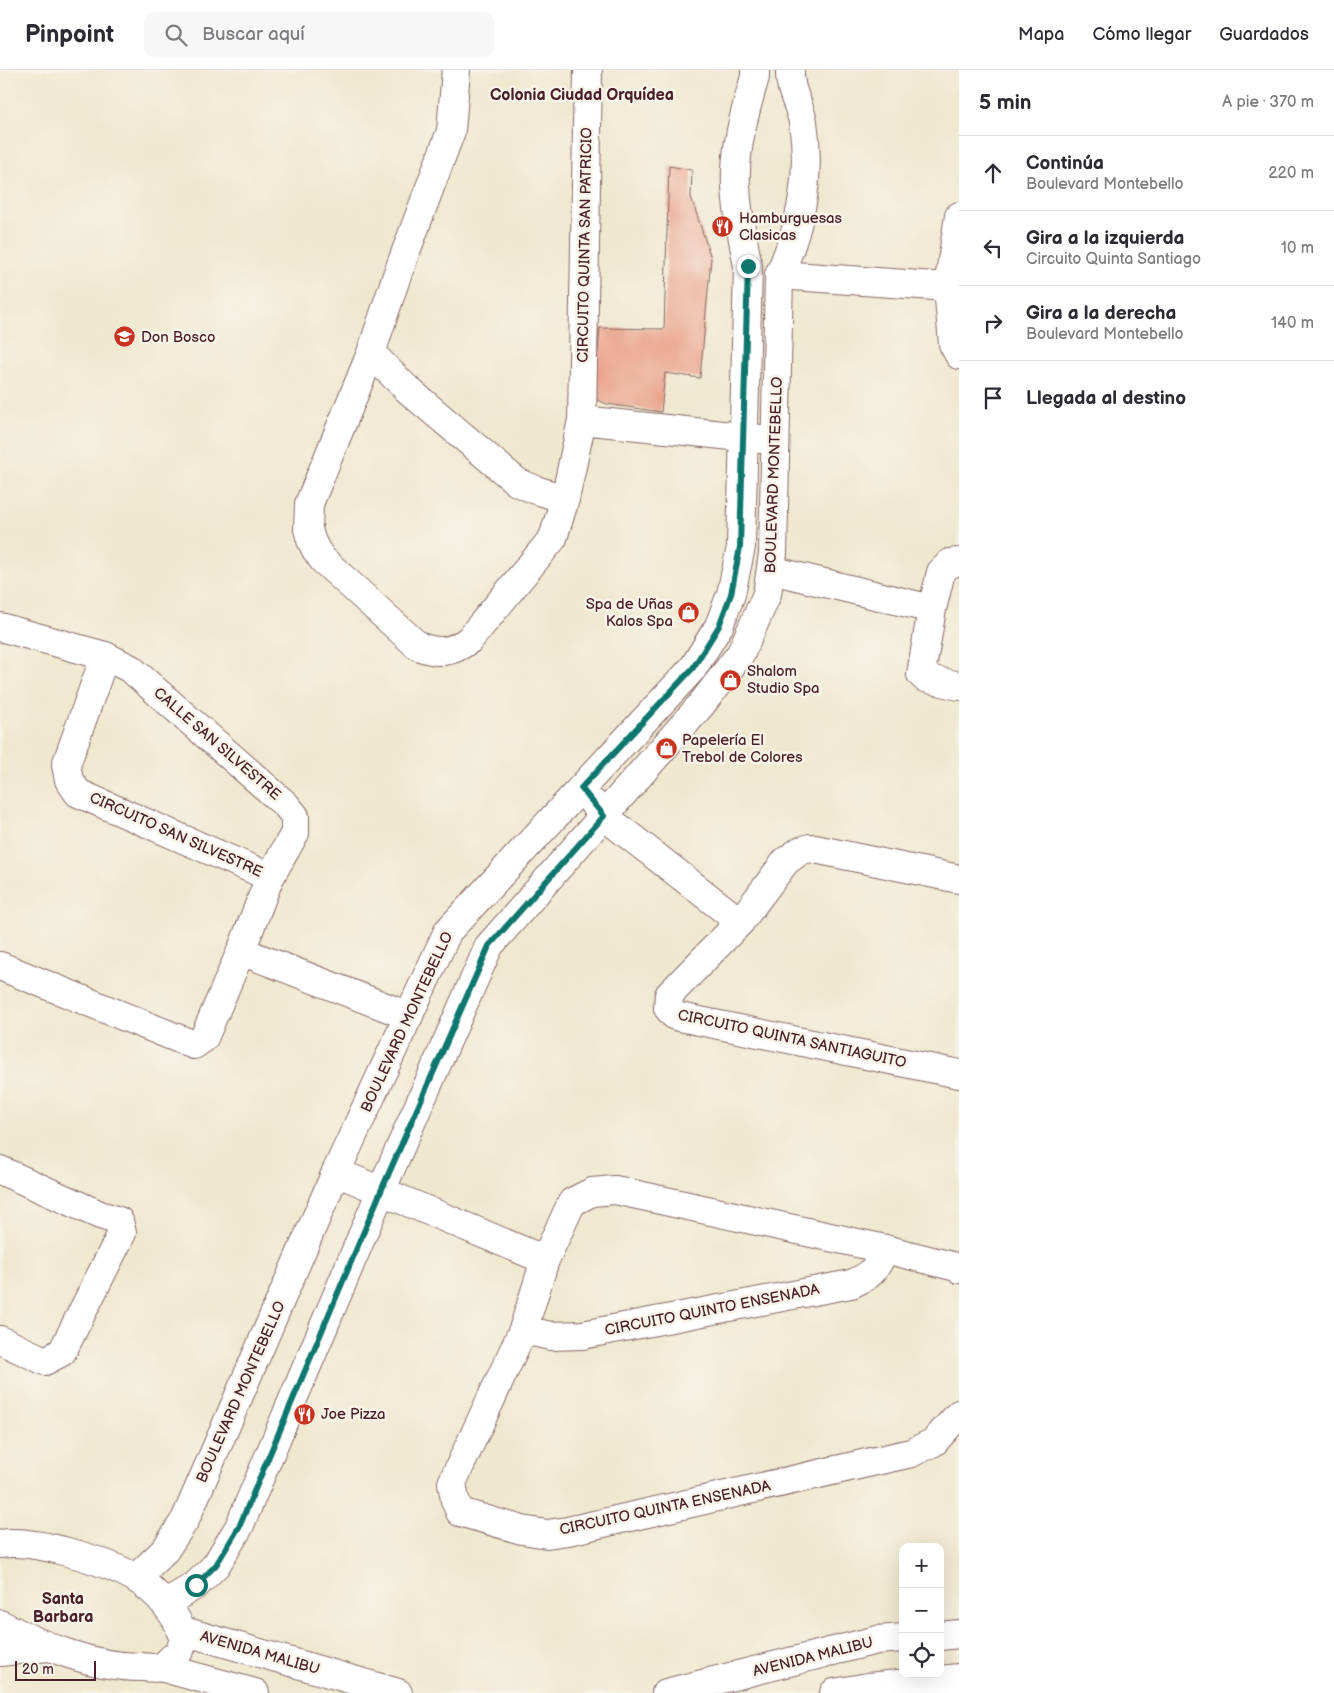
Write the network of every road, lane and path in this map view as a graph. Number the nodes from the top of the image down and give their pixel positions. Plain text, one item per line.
1 (456, 70) edge
2 (588, 70) edge
3 (755, 70) edge
4 (790, 70) edge
5 (959, 216) edge
6 (780, 275) junction
7 (948, 287) junction
8 (371, 352) junction
9 (959, 355) edge
10 (582, 420) junction
11 (743, 437) junction
12 (776, 440) junction
13 (565, 498) junction
14 (959, 562) edge
15 (772, 570) junction
16 (932, 609) junction
17 (0, 627) edge
18 (106, 656) junction
19 (959, 686) edge
20 (581, 788) junction
21 (604, 816) junction
22 (270, 877) junction
23 (959, 878) edge
24 (740, 922) junction
25 (241, 951) junction
26 (0, 966) edge
27 (409, 1016) junction
28 (959, 1074) edge
29 (0, 1170) edge
30 (336, 1172) junction
31 (381, 1191) junction
32 (885, 1249) junction
33 (545, 1260) junction
34 (959, 1269) edge
35 (523, 1330) junction
36 (0, 1340) edge
37 (959, 1414) edge
38 (0, 1544) edge
39 (136, 1578) junction
40 (166, 1603) junction
41 (0, 1624) edge
42 (180, 1630) junction
43 (959, 1634) edge
44 (944, 1636) edge
45 (899, 1638) edge
46 (51, 1647) junction
47 (0, 1652) edge
48 (160, 1667) junction
49 (959, 1678) edge
50 (255, 1693) edge
51 (398, 1693) edge
52 (666, 1693) edge
53 (834, 1693) edge

1 - 8 street, CIRCUITO QUINTA SAN PATRICIO
2 - 10 street, CIRCUITO QUINTA SAN PATRICIO
3 - 11 street, BOULEVARD MONTEBELLO
4 - 6 street, BOULEVARD MONTEBELLO
5 - 7 street
6 - 7 street
6 - 12 street, BOULEVARD MONTEBELLO
7 - 9 street
8 - 13 street
8 - 13 street, CIRCUITO QUINTA SAN PATRICIO
10 - 11 street
10 - 13 street, CIRCUITO QUINTA SAN PATRICIO
11 - 12 street
11 - 20 street, BOULEVARD MONTEBELLO
12 - 15 street, BOULEVARD MONTEBELLO
14 - 16 street
15 - 16 street
15 - 21 street, BOULEVARD MONTEBELLO
16 - 19 street
17 - 18 street, CALLE SAN SILVESTRE
18 - 22 street, CALLE SAN SILVESTRE
18 - 22 street, CIRCUITO SAN SILVESTRE
20 - 21 street
20 - 27 street, BOULEVARD MONTEBELLO
21 - 24 street
21 - 31 street, BOULEVARD MONTEBELLO
22 - 25 street, CALLE SAN SILVESTRE
23 - 24 street, CIRCUITO QUINTA SANTIAGUITO
24 - 28 street, CIRCUITO QUINTA SANTIAGUITO
25 - 26 street, CALLE SAN SILVESTRE
25 - 27 street
27 - 30 street, BOULEVARD MONTEBELLO
29 - 36 street
30 - 31 street
30 - 39 street, BOULEVARD MONTEBELLO
31 - 33 street
31 - 40 street, BOULEVARD MONTEBELLO
32 - 33 street, CIRCUITO QUINTA ENSENADA
32 - 34 street, CIRCUITO QUINTA ENSENADA
32 - 35 street, CIRCUITO QUINTO ENSENADA
33 - 35 street, CIRCUITO QUINTA ENSENADA
35 - 37 street, CIRCUITO QUINTA ENSENADA
38 - 39 street
39 - 40 street
40 - 42 street
41 - 46 street
42 - 48 street
42 - 51 street, AVENIDA MALIBU
43 - 44 street
45 - 52 street, AVENIDA MALIBU
46 - 47 street
46 - 48 street
48 - 50 street
49 - 53 street

